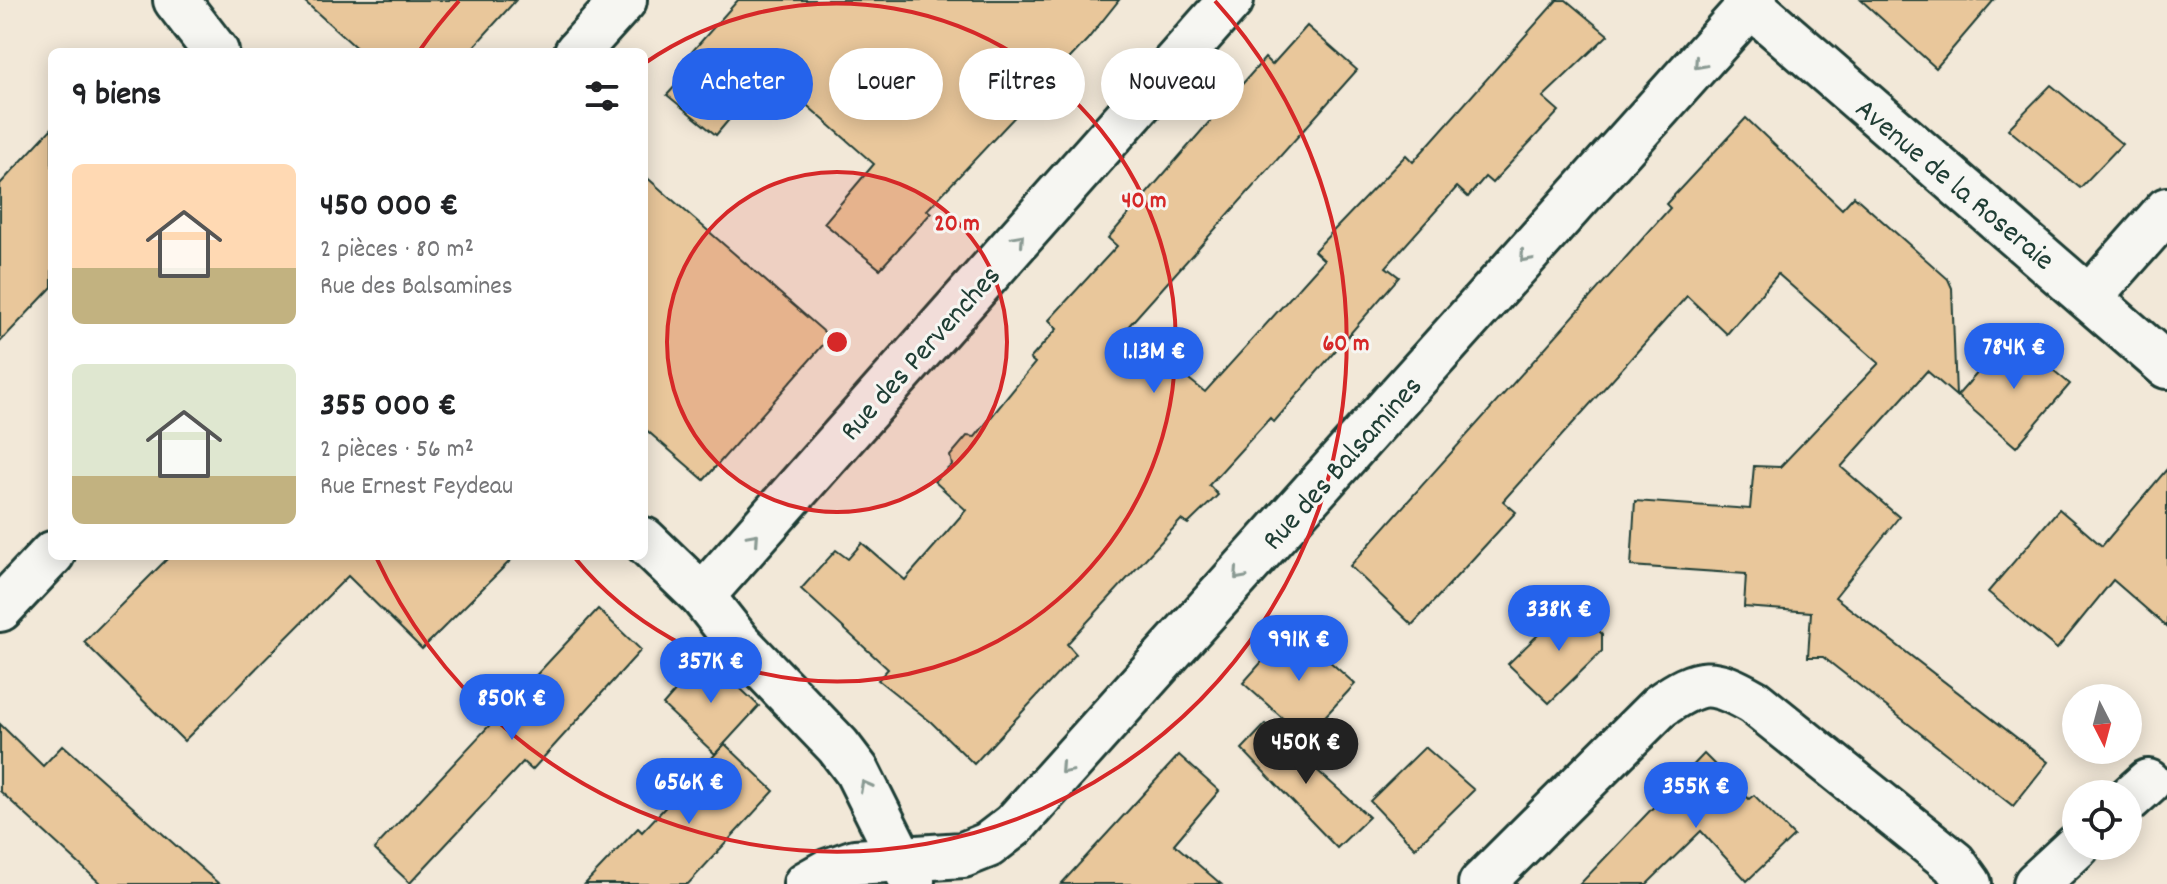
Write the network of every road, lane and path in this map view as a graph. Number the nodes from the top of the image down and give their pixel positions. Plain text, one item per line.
1 (176, 0) edge
2 (624, 0) edge
3 (1231, 0) edge
4 (1750, 2) edge
5 (213, 48) edge
6 (581, 48) edge
7 (2167, 210) edge
8 (2090, 297) junction
9 (2167, 366) edge
10 (648, 544) edge
11 (48, 558) edge
12 (702, 596) junction
13 (0, 609) edge
14 (2062, 860) edge
15 (906, 870) edge
16 (806, 884) edge
17 (1481, 884) edge
18 (1969, 884) edge
19 (2036, 884) edge

1 - 5 street
2 - 6 street
12 -> 3 street, Rue des Pervenches
4 - 8 street, Avenue de la Roseraie
4 -> 15 street, Rue des Balsamines
7 - 8 street
8 - 9 street, Avenue de la Roseraie
10 - 12 street
11 - 13 street
15 -> 12 street
14 - 19 street
15 - 16 street, Rue des Balsamines
17 - 18 street

